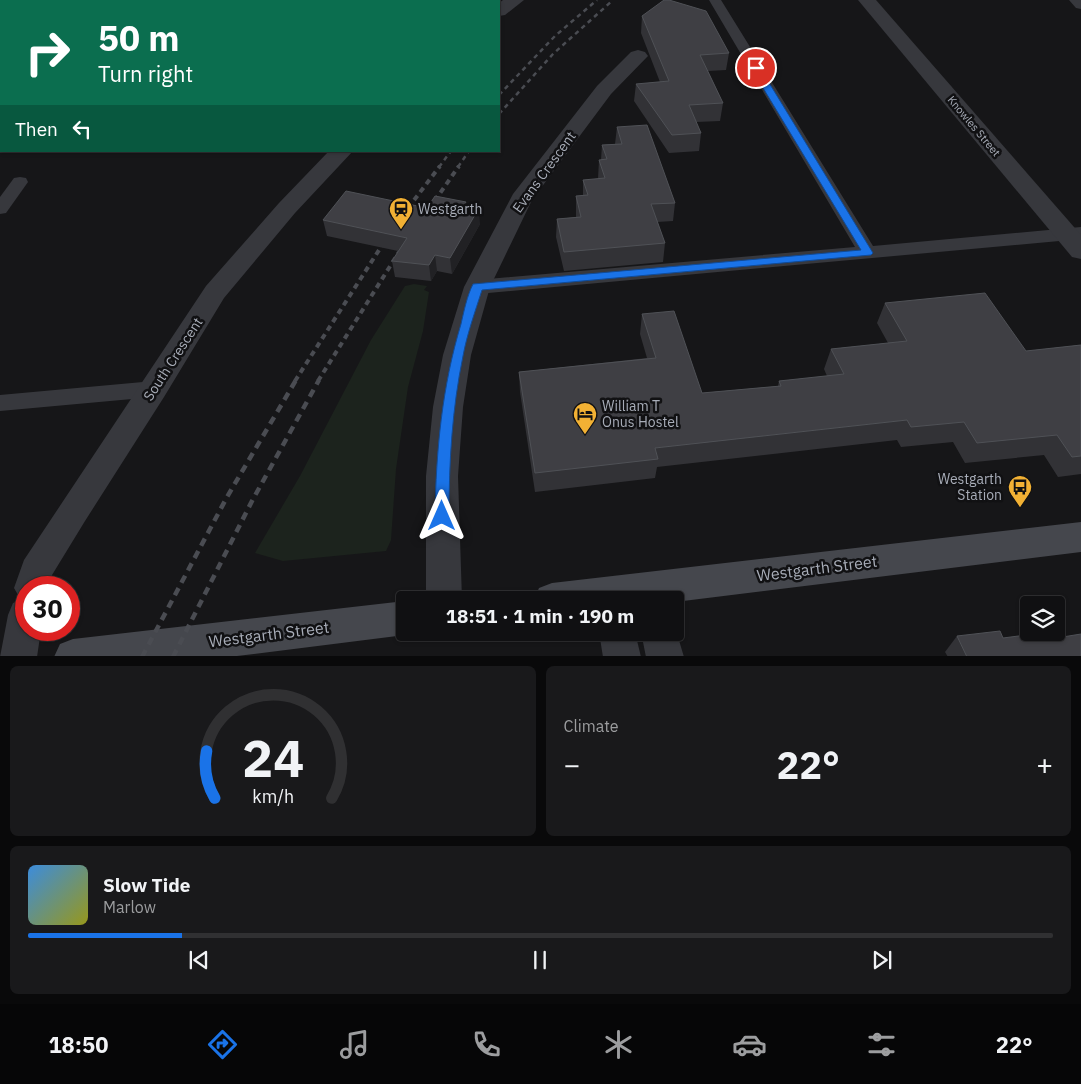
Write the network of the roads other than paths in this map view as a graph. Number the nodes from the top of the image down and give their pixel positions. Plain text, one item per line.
1 (515, 0) edge
2 (715, 0) edge
3 (867, 0) edge
4 (1075, 0) edge
5 (1081, 5) edge
6 (500, 9) edge
7 (638, 56) dead end
8 (341, 152) edge
9 (20, 182) dead end
10 (0, 209) edge
11 (1074, 234) edge
12 (1081, 251) edge
13 (868, 253) junction
14 (477, 287) junction
15 (154, 389) junction
16 (0, 403) edge
17 (1081, 537) edge
18 (35, 576) edge
19 (444, 591) edge
20 (674, 591) edge
21 (396, 619) edge
22 (21, 641) edge
23 (619, 641) edge
24 (661, 641) edge
25 (18, 656) edge
26 (73, 656) edge
27 (622, 656) edge
28 (665, 656) edge

1 - 6 street
2 - 13 lane
3 - 11 street, Knowles Street
4 - 5 lane
7 - 14 street, Evans Crescent
8 - 15 street, South Crescent
9 - 10 lane
11 - 12 street, Knowles Street
11 - 13 lane
13 - 14 lane
14 - 19 street, Evans Crescent
15 - 16 lane
15 - 18 street, South Crescent
17 - 20 main road, Westgarth Street
21 - 26 main road, Westgarth Street
22 - 25 street
23 - 27 street
24 - 28 street

